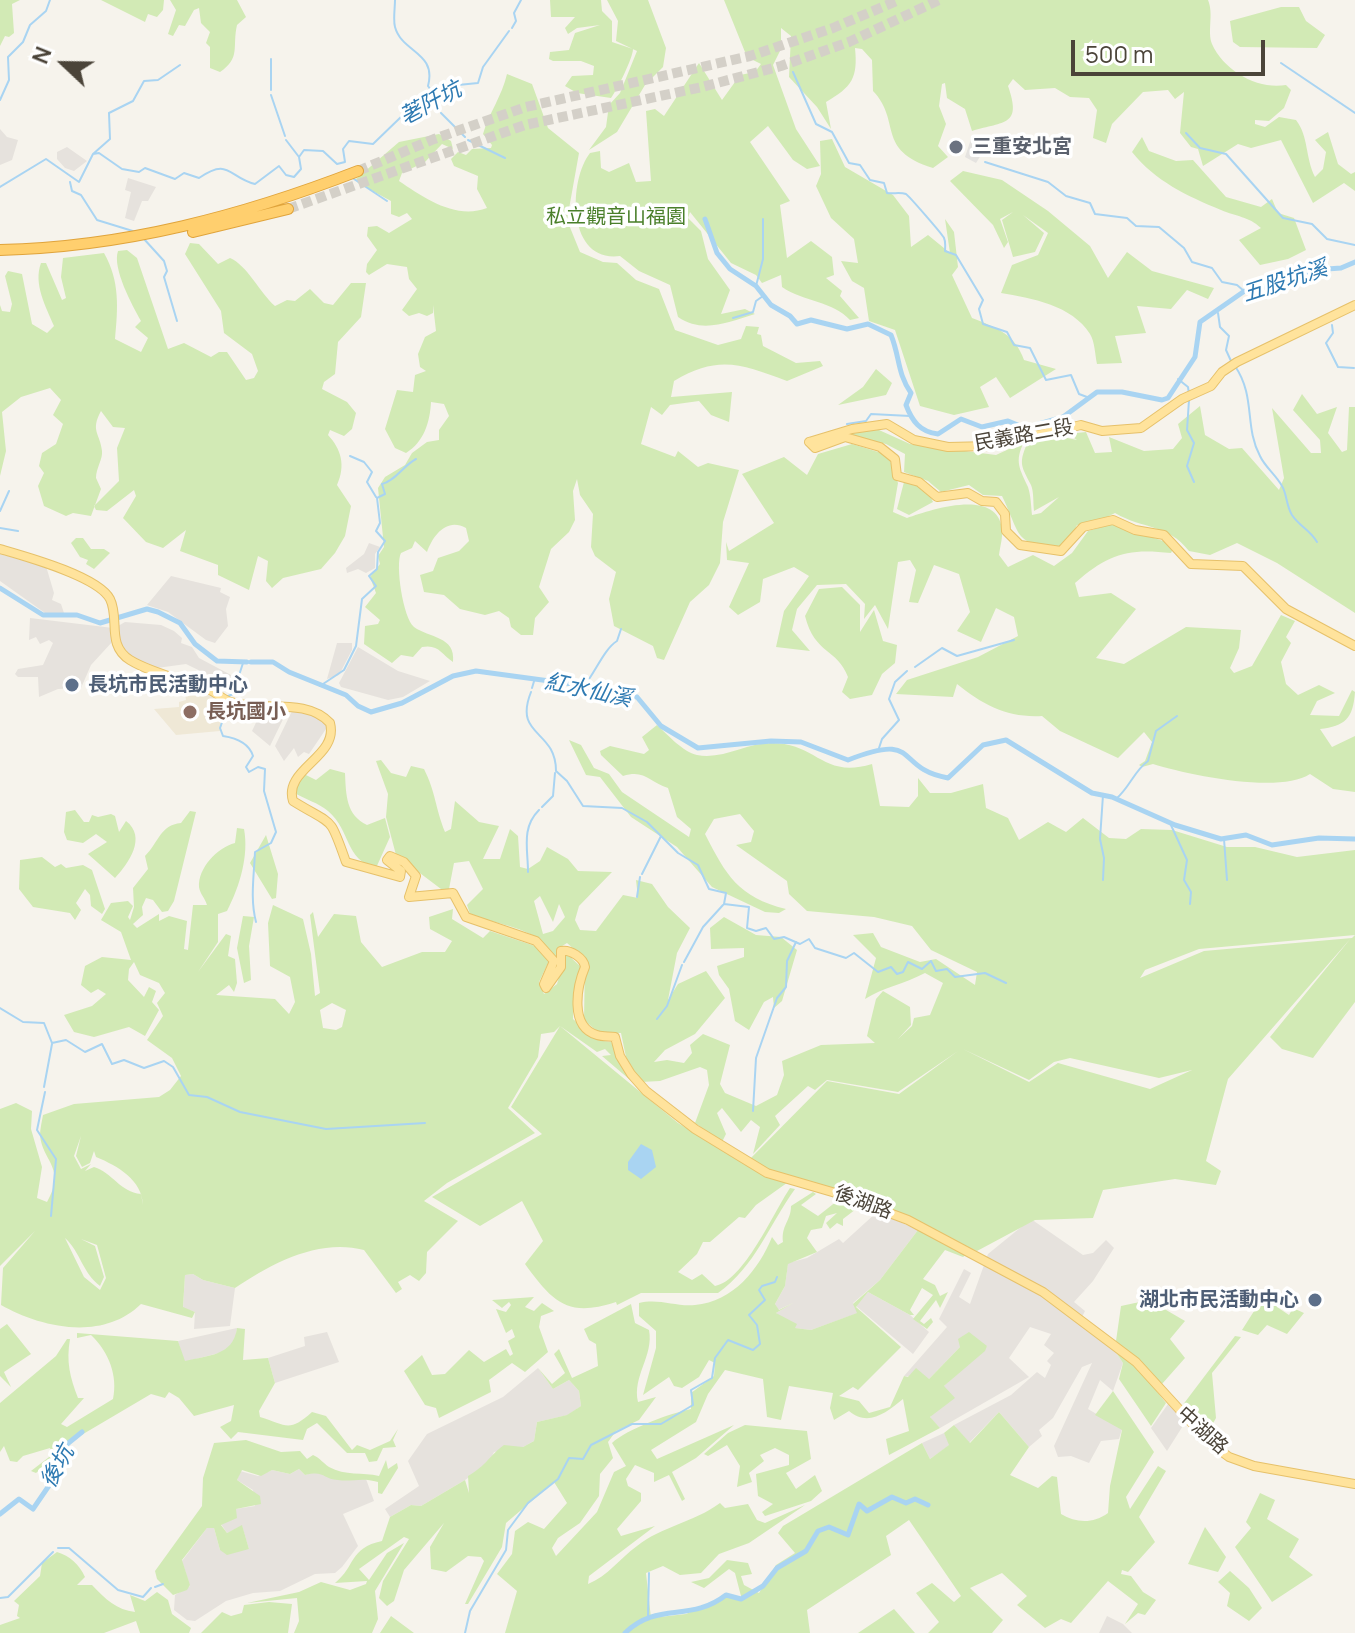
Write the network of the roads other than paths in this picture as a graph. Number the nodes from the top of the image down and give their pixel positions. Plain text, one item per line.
1 (358, 171) tunnel mouth
2 (286, 204) junction
3 (0, 252) edge
4 (1355, 305) edge
5 (0, 549) edge
6 (1355, 646) edge
7 (1079, 1319) joint
8 (1355, 1484) edge

1 - 2 highway
2 - 3 highway
2 - 3 highway
4 - 6 main road, 民義路二段
5 - 7 main road, 後湖路
7 - 8 main road, 中湖路

